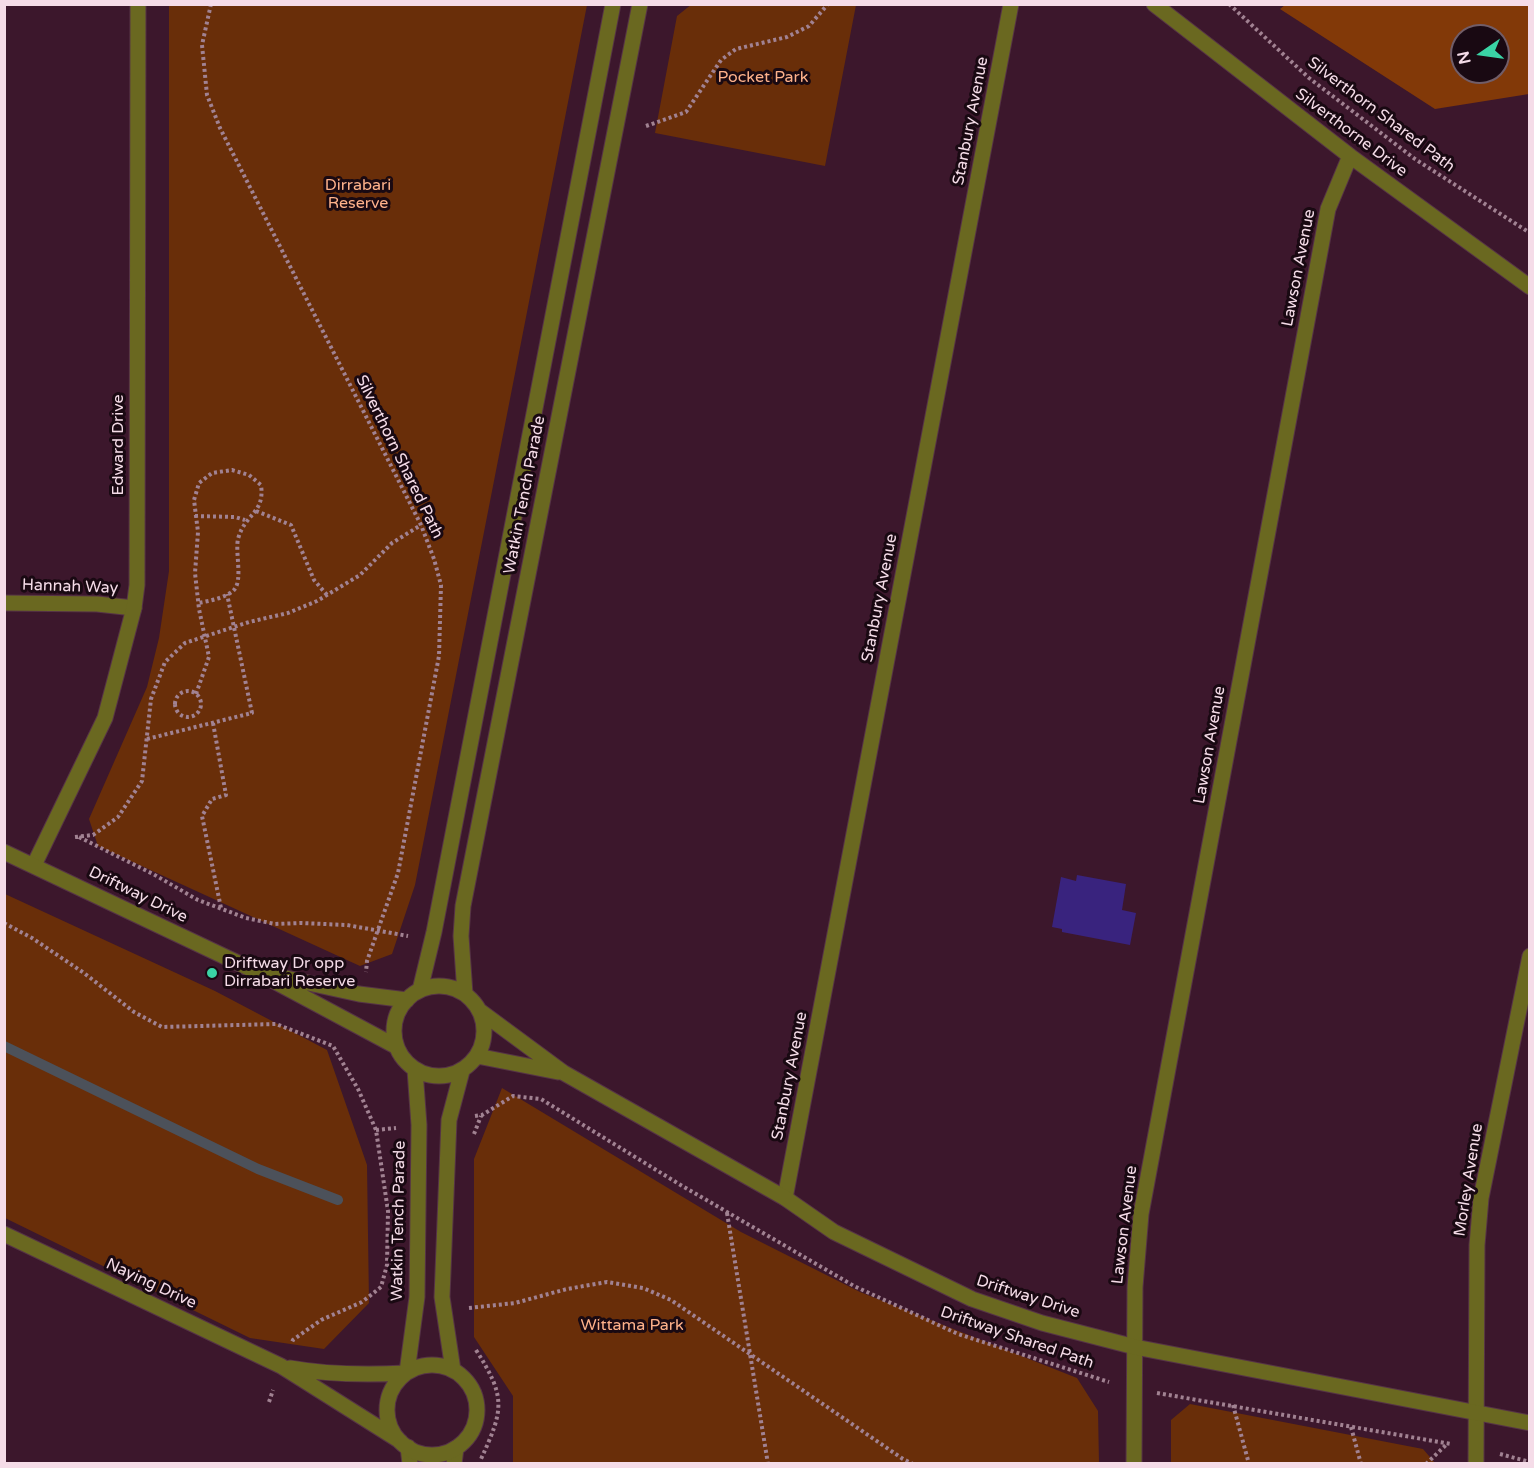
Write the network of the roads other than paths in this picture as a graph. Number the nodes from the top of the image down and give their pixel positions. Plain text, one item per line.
1 (138, 4) edge
2 (613, 4) edge
3 (640, 4) edge
4 (1011, 4) edge
5 (1154, 4) edge
6 (1350, 156) junction
7 (1530, 287) edge
8 (4, 603) edge
9 (134, 608) junction
10 (4, 852) edge
11 (34, 865) junction
12 (1530, 956) edge
13 (255, 971) junction
14 (420, 990) junction
15 (465, 994) junction
16 (407, 1000) junction
17 (480, 1011) junction
18 (397, 1047) junction
19 (477, 1056) junction
20 (415, 1070) junction
21 (462, 1071) junction
22 (564, 1073) junction
23 (785, 1198) junction
24 (4, 1234) edge
25 (1135, 1347) junction
26 (281, 1366) junction
27 (453, 1370) junction
28 (407, 1373) junction
29 (1477, 1413) junction
30 (1530, 1423) edge
31 (404, 1444) junction
32 (455, 1456) edge
33 (410, 1464) edge
34 (1134, 1464) edge
35 (1476, 1464) edge

1 - 9 street, Edward Drive
2 - 14 street, Watkin Tench Parade
3 - 15 street, Watkin Tench Parade
4 - 23 street, Stanbury Avenue
5 - 6 street, Silverthorne Drive
6 - 7 street, Silverthorne Drive
6 - 25 street, Lawson Avenue
8 - 9 street, Hannah Way
9 - 11 street, Edward Drive
10 - 11 street, Driftway Drive
11 - 13 street, Driftway Drive
12 - 29 street, Morley Avenue
13 - 16 street, Driftway Drive
13 - 18 street, Driftway Drive
14 - 15 street
14 - 16 street
15 - 17 street
16 - 18 street
17 - 19 street
17 - 22 street, Driftway Drive
18 - 20 street
19 - 21 street
19 - 22 street, Driftway Drive
20 - 21 street
20 - 28 street, Watkin Tench Parade
21 - 27 street
22 - 23 street, Driftway Drive
23 - 25 street, Driftway Drive
24 - 26 street, Naying Drive
25 - 29 street, Driftway Drive
25 - 34 street, Lawson Avenue
26 - 28 street, Naying Drive
26 - 31 street, Naying Drive
27 - 28 street
27 - 32 street
28 - 31 street
29 - 30 street, Driftway Drive
29 - 35 street, Morley Avenue
31 - 32 street
31 - 33 street

